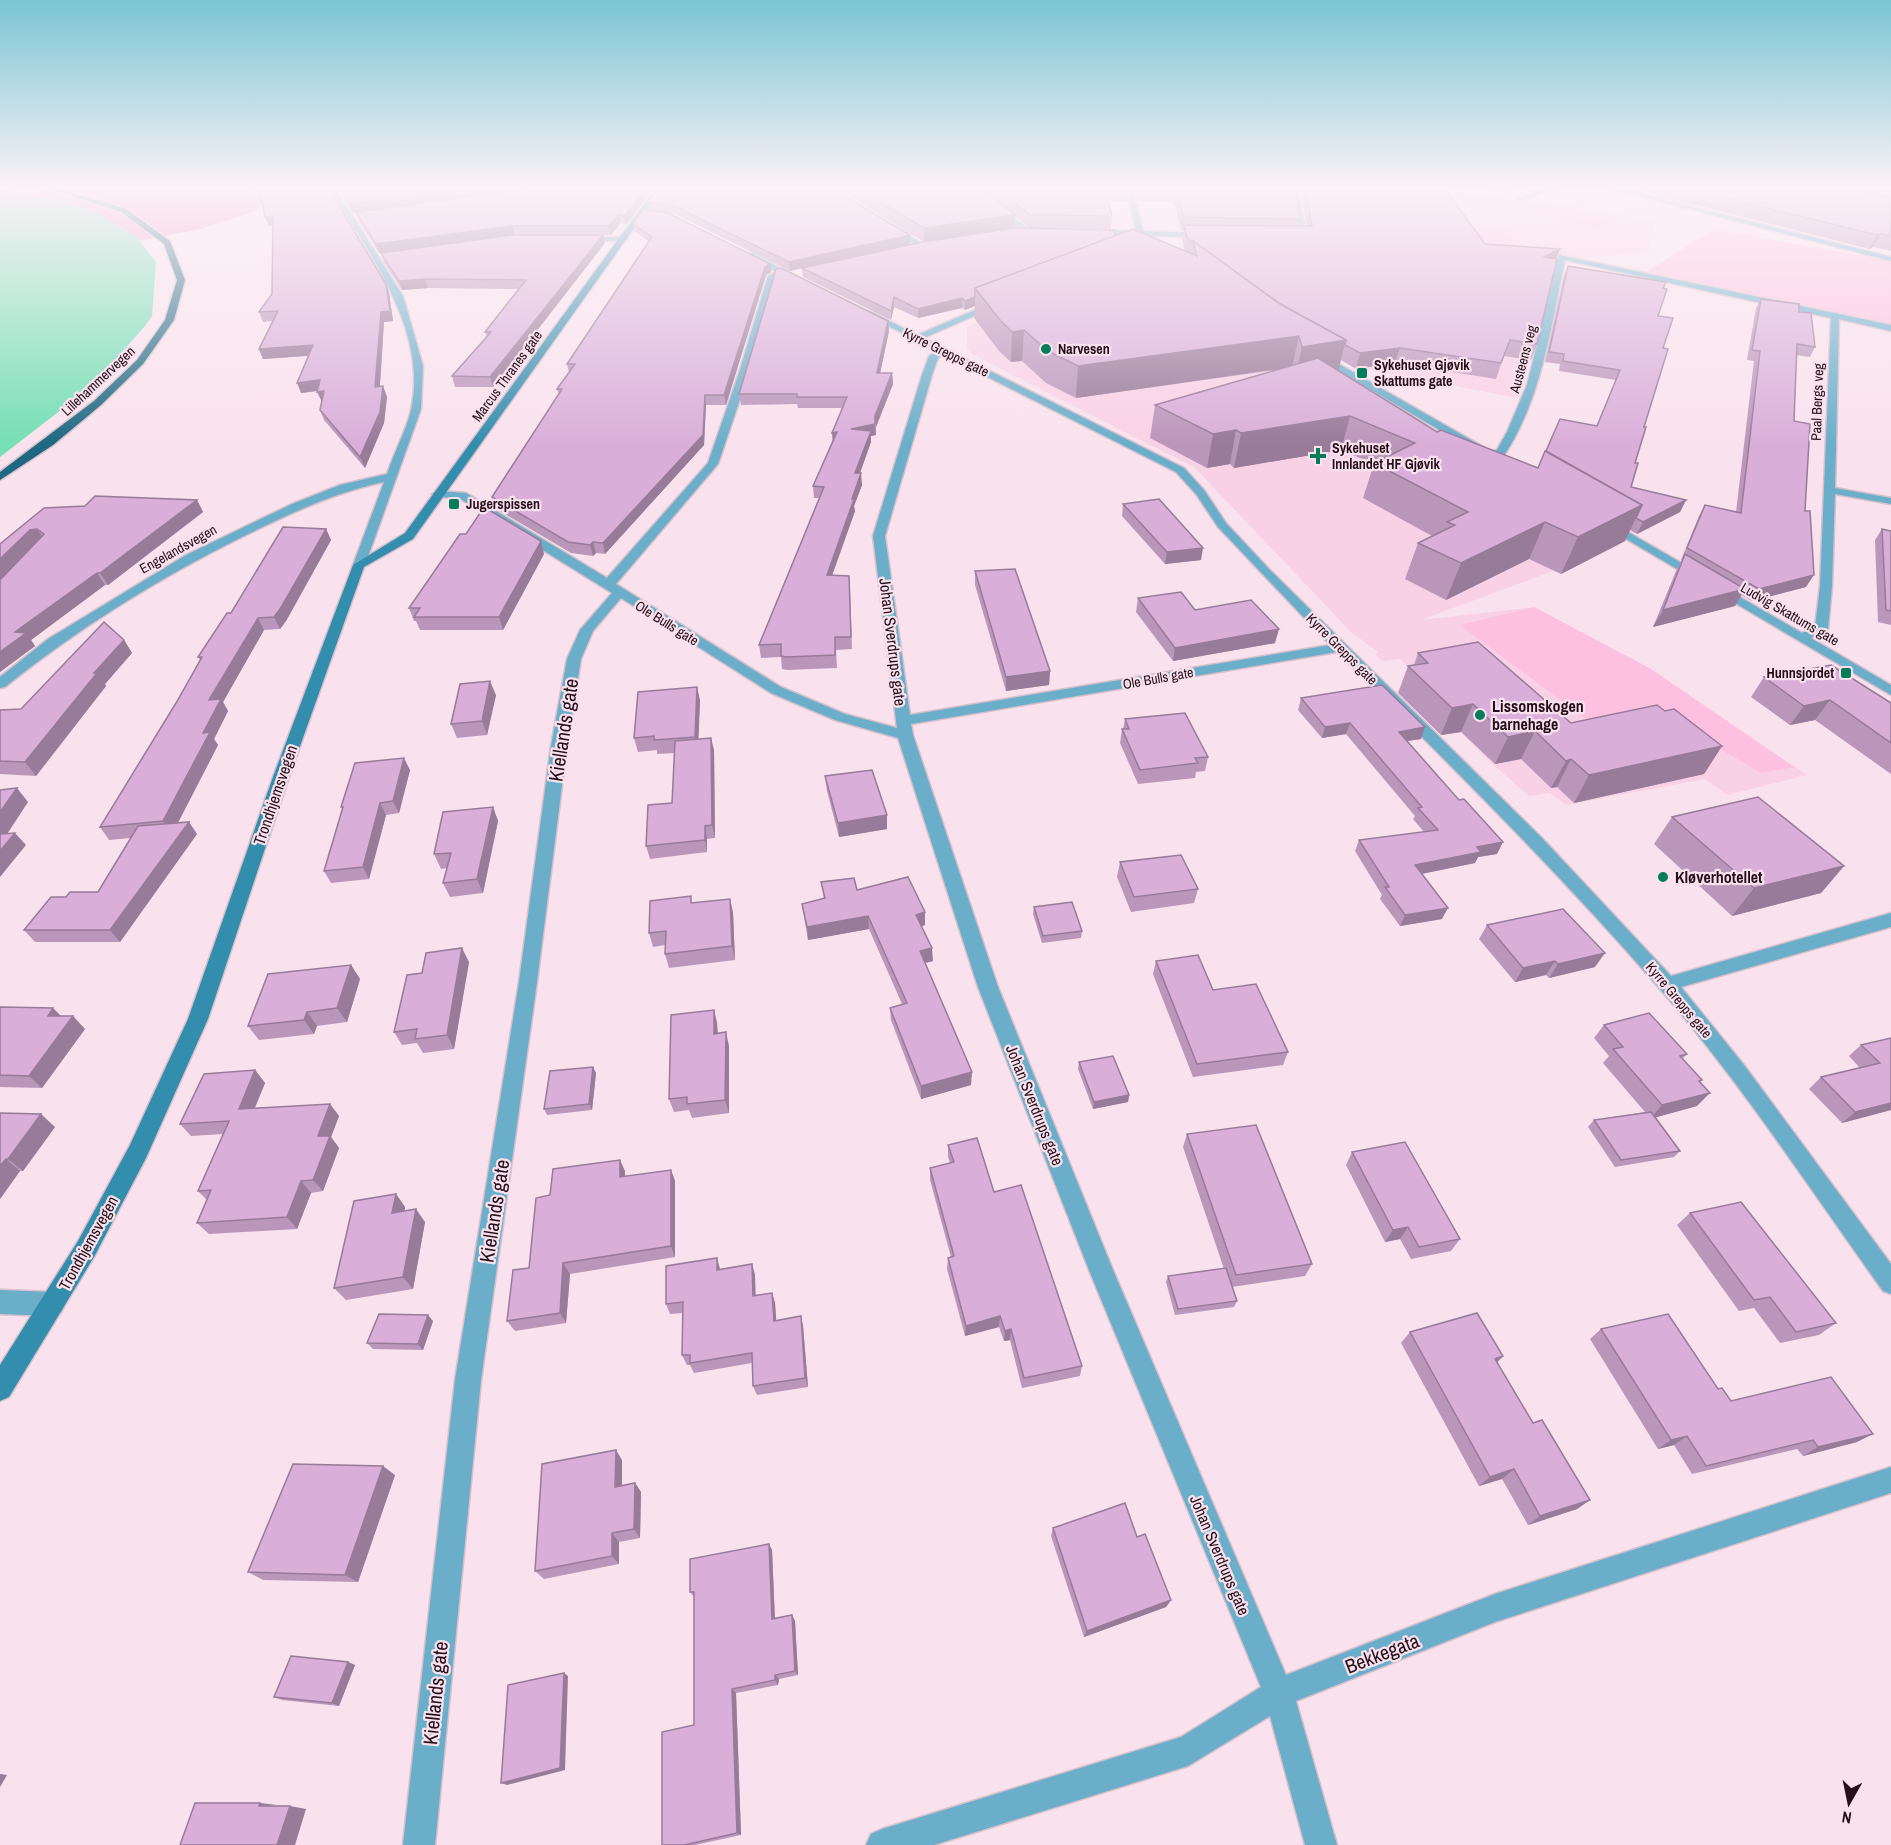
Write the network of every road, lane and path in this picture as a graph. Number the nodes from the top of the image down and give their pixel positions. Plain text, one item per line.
1 (180, 272) edge
2 (387, 272) edge
3 (600, 272) edge
4 (783, 272) edge
5 (1558, 272) edge
6 (1632, 272) edge
7 (801, 273) edge
8 (787, 274) junction
9 (810, 285) edge
10 (1009, 298) edge
11 (862, 311) edge
12 (1835, 316) junction
13 (1891, 328) edge
14 (919, 337) junction
15 (945, 351) junction
16 (1312, 351) edge
17 (0, 477) edge
18 (390, 477) junction
19 (1828, 490) junction
20 (438, 494) junction
21 (1891, 501) edge
22 (1593, 515) edge
23 (359, 565) junction
24 (614, 589) junction
25 (1801, 638) junction
26 (1341, 646) junction
27 (0, 684) edge
28 (1891, 691) edge
29 (904, 728) junction
30 (1891, 920) edge
31 (1667, 984) junction
32 (1891, 1283) edge
33 (0, 1302) edge
34 (53, 1304) junction
35 (0, 1388) edge
36 (1891, 1480) edge
37 (1279, 1693) junction
38 (419, 1845) edge
39 (882, 1845) edge
40 (1321, 1845) edge

1 - 17 highway, Lillehammervegen
2 - 18 street, Trondhjemsvegen
3 - 20 main road, Marcus Thranes gate
4 - 8 street
5 - 16 street, Austeens veg
6 - 12 street, Austeens veg
7 - 8 street
8 - 9 street
8 - 24 street, Kiellands gate
10 - 14 street
11 - 14 street, Kyrre Grepps gate
12 - 13 street
12 - 19 street, Paal Bergs veg
14 - 15 street, Kyrre Grepps gate
15 - 26 street, Kyrre Grepps gate
15 - 29 street, Johan Sverdrups gate
18 - 23 street, Trondhjemsvegen
18 - 27 street, Engelandsvegen
19 - 21 street
19 - 25 street, Paal Bergs veg
20 - 23 main road, Marcus Thranes gate
20 - 24 street, Ole Bulls gate
22 - 25 street, Ludvig Skattums gate
23 - 34 main road, Trondhjemsvegen
24 - 29 street, Ole Bulls gate
24 - 38 street, Kiellands gate
25 - 28 street, Ludvig Skattums gate
26 - 29 street, Ole Bulls gate
26 - 31 street, Kyrre Grepps gate
29 - 37 street, Johan Sverdrups gate
30 - 31 street
31 - 32 street, Kyrre Grepps gate
33 - 34 street
34 - 35 main road, Trondhjemsvegen
36 - 37 street, Bekkegata
37 - 39 street, Bekkegata
37 - 40 street, Johan Sverdrups gate

